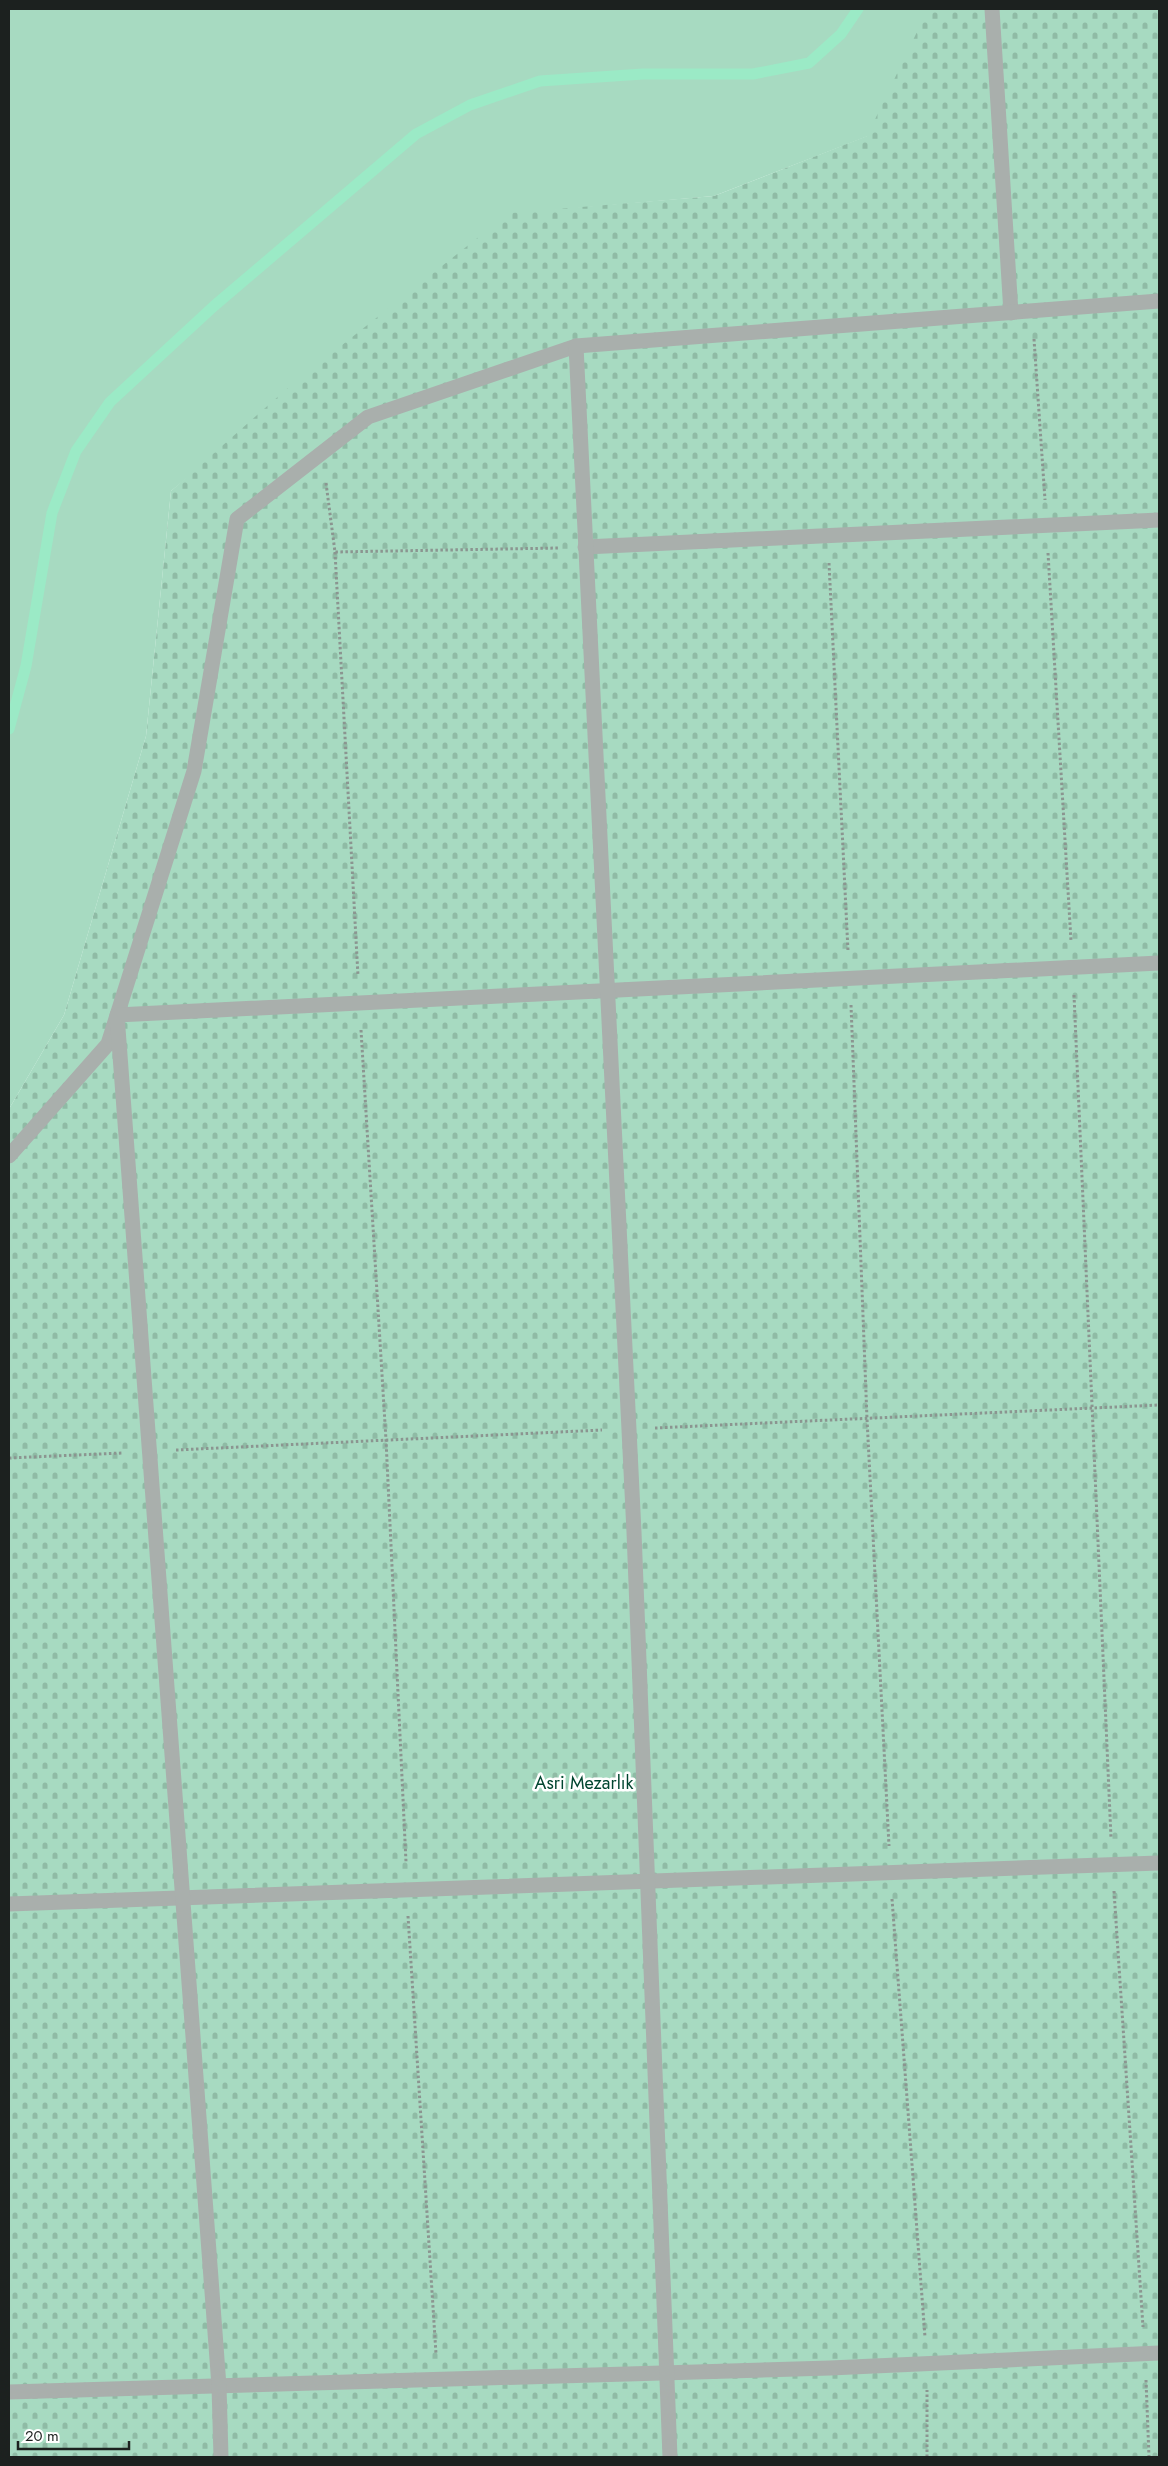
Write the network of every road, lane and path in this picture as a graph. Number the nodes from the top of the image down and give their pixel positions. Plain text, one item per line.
1 (992, 9) edge
2 (1159, 301) edge
3 (1032, 311) junction
4 (1011, 313) junction
5 (576, 346) junction
6 (322, 452) junction
7 (1159, 520) edge
8 (1046, 525) junction
9 (827, 536) junction
10 (585, 547) junction
11 (335, 552) junction
12 (1159, 963) edge
13 (1072, 968) junction
14 (850, 978) junction
15 (607, 990) junction
16 (360, 1003) junction
17 (117, 1015) junction
18 (9, 1156) edge
19 (1159, 1405) edge
20 (1093, 1408) junction
21 (867, 1419) junction
22 (629, 1429) junction
23 (386, 1440) junction
24 (149, 1451) junction
25 (9, 1458) edge
26 (1159, 1863) edge
27 (1112, 1865) junction
28 (890, 1874) junction
29 (647, 1883) junction
30 (407, 1891) junction
31 (183, 1898) junction
32 (9, 1904) edge
33 (1152, 2353) edge
34 (927, 2364) junction
35 (666, 2373) junction
36 (438, 2379) junction
37 (219, 2386) junction
38 (9, 2392) edge
39 (221, 2457) edge
40 (670, 2457) edge
41 (927, 2457) edge
42 (1149, 2457) edge

1 - 4 street
2 - 3 street
3 - 4 street
3 - 8 path
4 - 5 street
5 - 6 street
5 - 10 street
6 - 11 path
6 - 17 street
7 - 8 street
8 - 9 street
8 - 13 path
9 - 10 street
9 - 14 path
10 - 11 path
10 - 15 street
11 - 16 path
12 - 13 street
13 - 14 street
13 - 20 path
14 - 15 street
14 - 21 path
15 - 16 street
15 - 22 street
16 - 17 street
16 - 23 path
17 - 18 street
17 - 24 street
19 - 20 path
20 - 21 path
20 - 27 path
21 - 22 path
21 - 28 path
22 - 23 path
22 - 29 street
23 - 24 path
23 - 30 path
24 - 25 path
24 - 31 street
26 - 27 street
27 - 28 street
27 - 33 path
28 - 29 street
28 - 34 path
29 - 30 street
29 - 35 street
30 - 31 street
30 - 36 path
31 - 32 street
31 - 37 street
33 - 34 street
33 - 42 path
34 - 35 street
34 - 41 path
35 - 36 street
35 - 40 street
36 - 37 street
37 - 38 street
37 - 39 street

